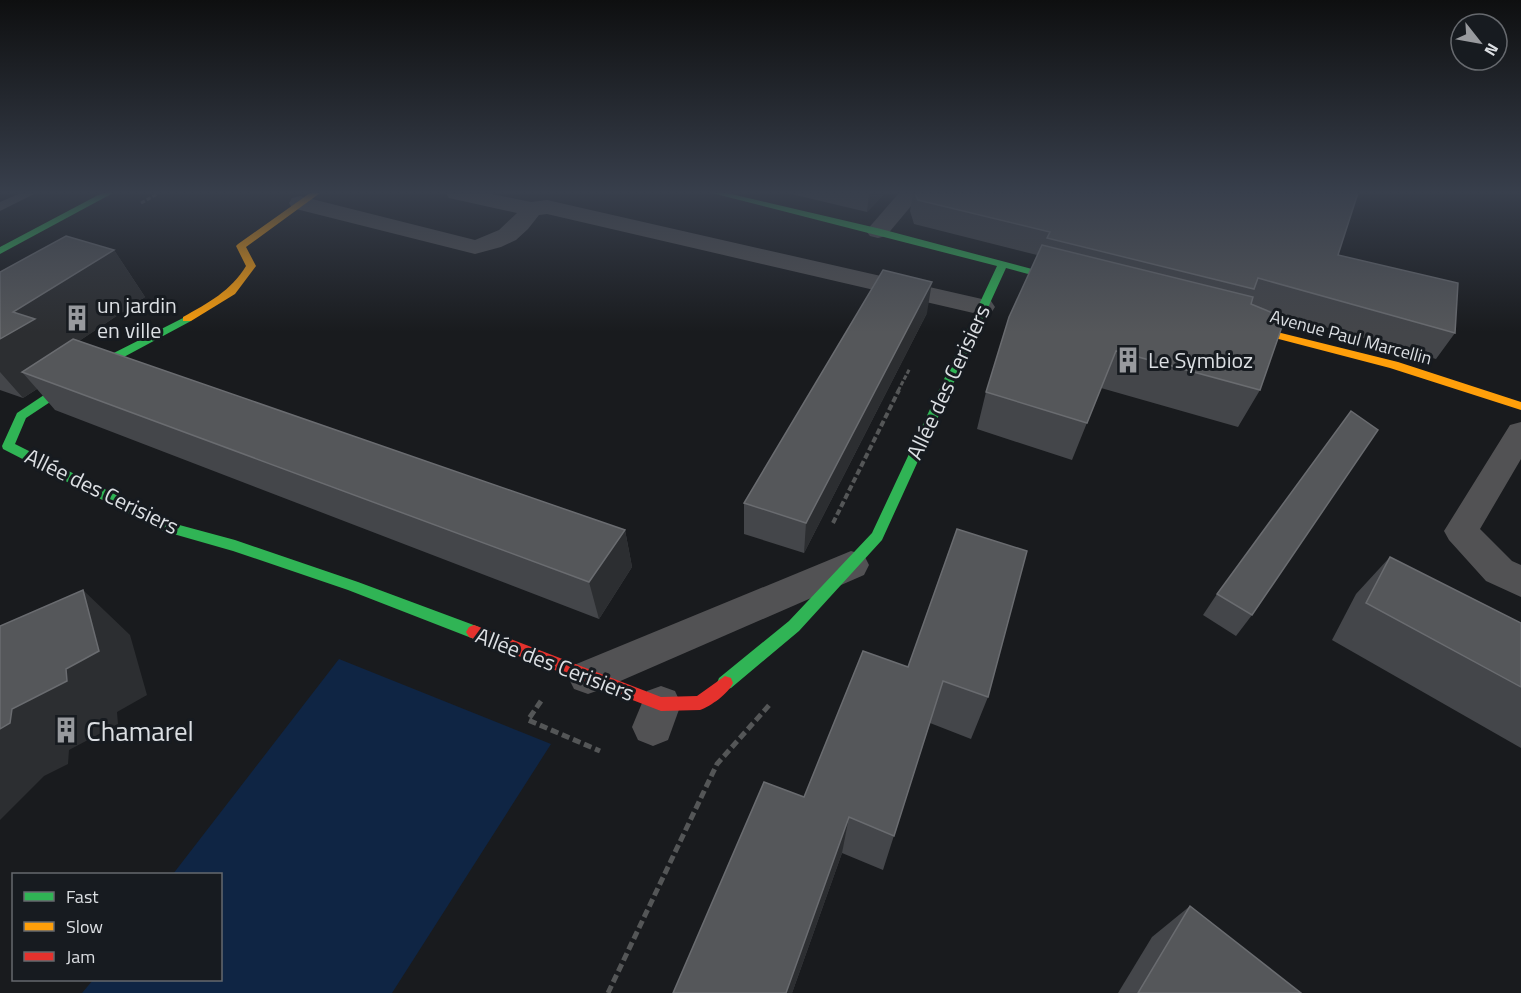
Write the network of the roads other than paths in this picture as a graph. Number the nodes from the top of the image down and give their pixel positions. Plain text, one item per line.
1 (21, 239) edge
2 (250, 239) edge
3 (445, 239) edge
4 (501, 239) edge
5 (688, 239) edge
6 (910, 239) edge
7 (0, 251) edge
8 (1003, 264) junction
9 (1083, 285) edge
10 (982, 307) junction
11 (1221, 321) edge
12 (1521, 406) edge
13 (1521, 433) edge
14 (851, 565) junction
15 (1521, 582) edge
16 (588, 676) junction

1 - 7 street
2 - 16 street, Allée des Cerisiers
3 - 4 street
5 - 10 street
6 - 8 street
8 - 9 street
8 - 10 street, Allée des Cerisiers
10 - 14 street, Allée des Cerisiers
11 - 12 street, Avenue Paul Marcellin
13 - 15 street
14 - 16 street
14 - 16 street, Allée des Cerisiers

